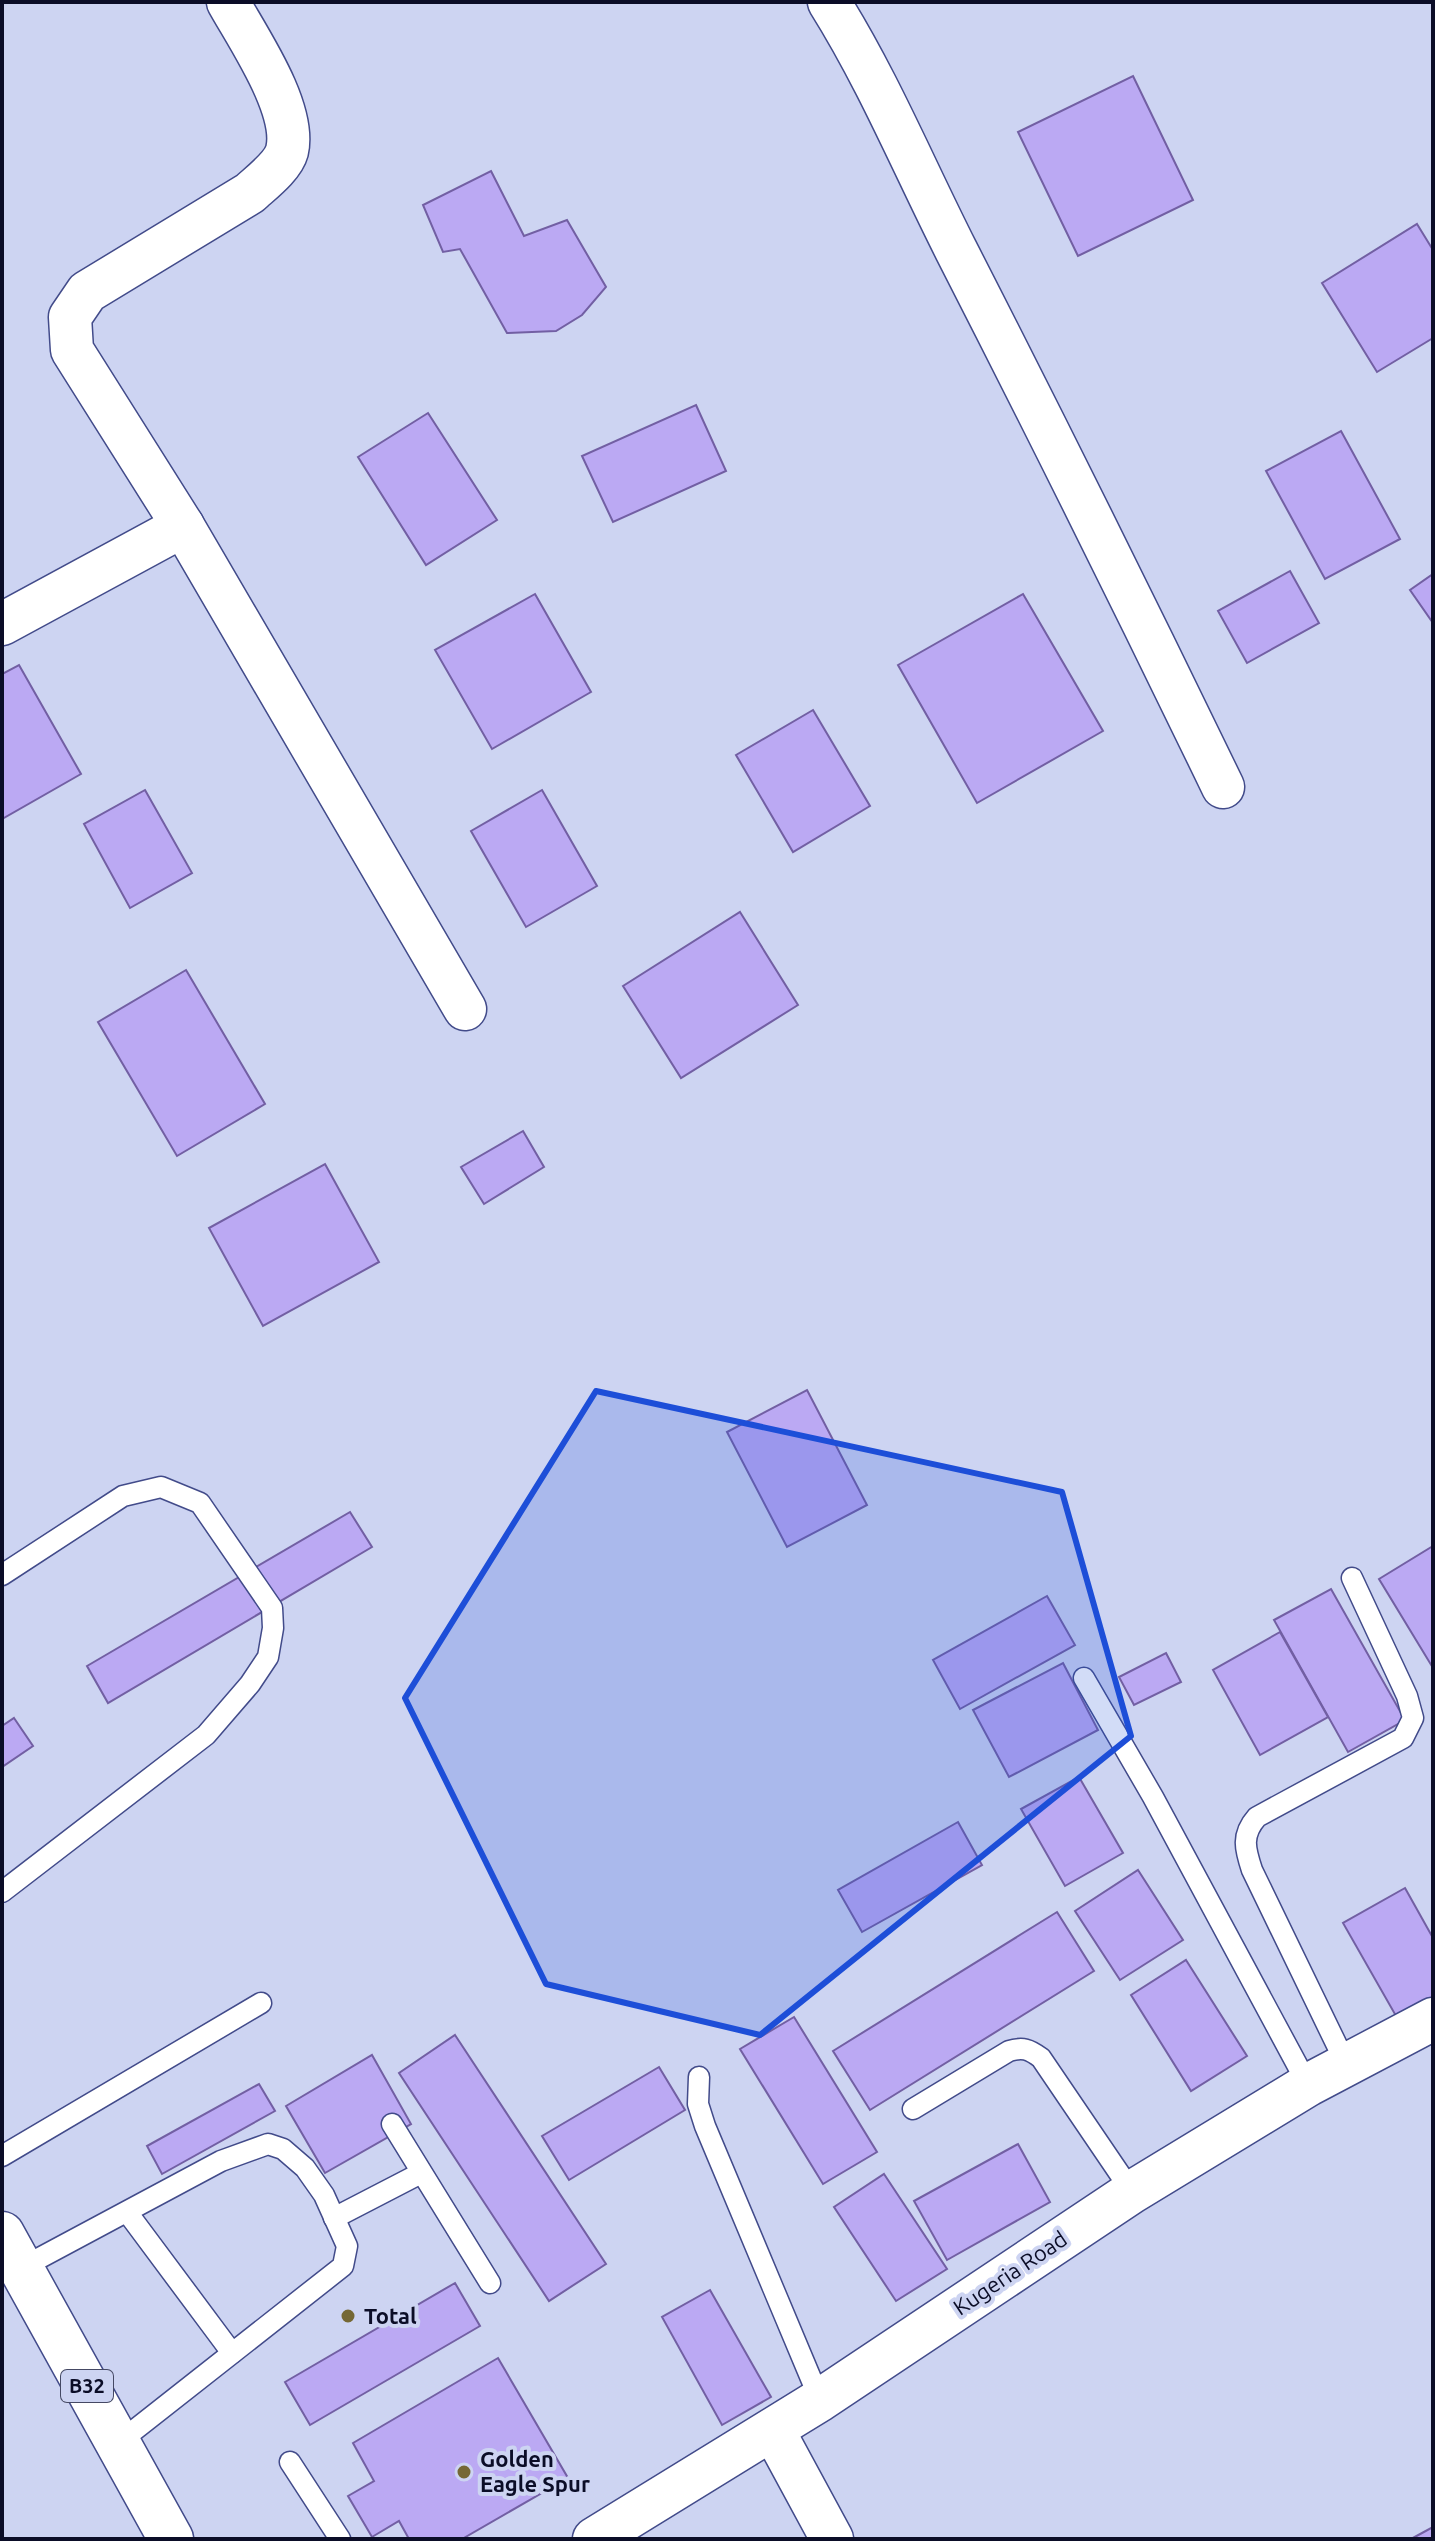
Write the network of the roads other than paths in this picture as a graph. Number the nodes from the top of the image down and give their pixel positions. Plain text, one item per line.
1 (228, 2) edge
2 (829, 2) edge
3 (183, 526) junction
4 (2, 624) edge
5 (1223, 787) dead end
6 (465, 1009) dead end
7 (2, 1575) edge
8 (1352, 1578) dead end
9 (1084, 1678) dead end
10 (2, 1892) edge
11 (261, 2003) dead end
12 (1433, 2019) edge
13 (1346, 2064) junction
14 (699, 2077) dead end
15 (1308, 2085) junction
16 (913, 2109) dead end
17 (392, 2124) dead end
18 (2, 2156) edge
19 (421, 2173) junction
20 (1132, 2192) junction
21 (127, 2212) junction
22 (334, 2218) junction
23 (12, 2251) edge
24 (490, 2283) dead end
25 (232, 2353) junction
26 (820, 2400) junction
27 (773, 2430) junction
28 (118, 2443) junction
29 (290, 2462) dead end
30 (171, 2539) edge
31 (340, 2539) edge
32 (594, 2539) edge
33 (832, 2539) edge

1 - 3 street
2 - 5 street
3 - 4 street
3 - 6 street
7 - 10 lane
8 - 13 lane
9 - 15 lane
11 - 18 lane
12 - 13 street, Kugeria Road
13 - 15 street, Kugeria Road
14 - 26 lane
15 - 20 street, Kugeria Road
16 - 20 lane
17 - 19 lane
19 - 22 lane
19 - 24 lane
20 - 26 street, Kugeria Road
21 - 22 lane
21 - 23 lane
21 - 25 lane
22 - 25 lane
23 - 28 highway, B32
25 - 28 lane
26 - 27 street, Kugeria Road
27 - 32 street, Kugeria Road
27 - 33 street
28 - 30 highway, B32
29 - 31 lane

